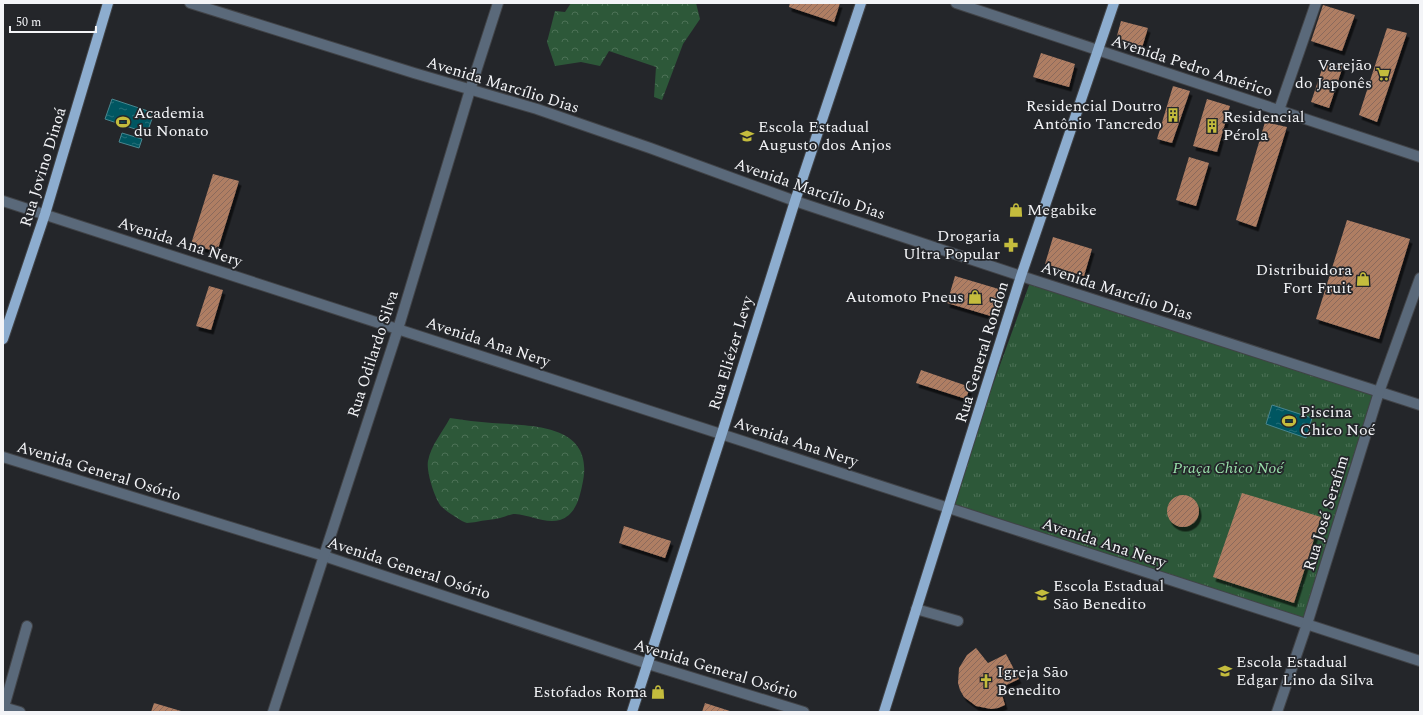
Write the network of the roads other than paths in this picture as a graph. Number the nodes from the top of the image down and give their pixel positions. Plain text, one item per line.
1 (108, 3) edge
2 (190, 3) edge
3 (498, 3) edge
4 (861, 3) edge
5 (956, 3) edge
6 (1114, 3) edge
7 (1316, 3) edge
8 (1097, 50) junction
9 (470, 90) junction
10 (1279, 110) junction
11 (1420, 157) edge
12 (795, 200) junction
13 (3, 201) edge
14 (44, 214) junction
15 (1021, 276) junction
16 (1420, 278) edge
17 (398, 329) junction
18 (3, 339) edge
19 (1379, 392) junction
20 (1420, 405) edge
21 (722, 433) junction
22 (3, 457) edge
23 (948, 508) junction
24 (324, 556) junction
25 (916, 609) junction
26 (958, 621) dead end
27 (1306, 624) junction
28 (27, 626) dead end
29 (1420, 661) edge
30 (648, 664) junction
31 (3, 707) edge
32 (20, 712) edge
33 (273, 712) edge
34 (632, 712) edge
35 (804, 712) edge
36 (884, 712) edge
37 (1277, 712) edge

1 - 14 main road, Rua Jovino Dinoá
2 - 9 street, Avenida Marcílio Dias
3 - 9 street, Rua Odilardo Silva
4 - 12 main road, Rua Eliézer Levy
5 - 8 street, Avenida Pedro Américo
6 - 8 main road, Rua General Rondon
7 - 10 street
8 - 10 street, Avenida Pedro Américo
8 - 15 main road, Rua General Rondon
9 - 12 street, Avenida Marcílio Dias
9 - 17 street, Rua Odilardo Silva
10 - 11 street, Avenida Pedro Américo
12 - 15 street, Avenida Marcílio Dias
12 - 21 main road, Rua Eliézer Levy
13 - 14 street, Avenida Ana Nery
14 - 17 street, Avenida Ana Nery
14 - 18 main road, Rua Jovino Dinoá
15 - 19 street, Avenida Marcílio Dias
15 - 23 main road, Rua General Rondon
16 - 19 street, Rua José Serafim
17 - 21 street, Avenida Ana Nery
17 - 24 street, Rua Odilardo Silva
19 - 20 street, Avenida Marcílio Dias
19 - 27 street, Rua José Serafim
21 - 23 street, Avenida Ana Nery
21 - 30 main road, Rua Eliézer Levy
22 - 24 street, Avenida General Osório
23 - 25 main road, Rua General Rondon
23 - 27 street, Avenida Ana Nery
24 - 30 street, Avenida General Osório
24 - 33 street, Rua Odilardo Silva
25 - 26 street
25 - 36 main road, Rua General Rondon
27 - 29 street, Avenida Ana Nery
27 - 37 street, Rua José Serafim
28 - 31 street
30 - 34 main road, Rua Eliézer Levy
30 - 35 street, Avenida General Osório
31 - 32 street

